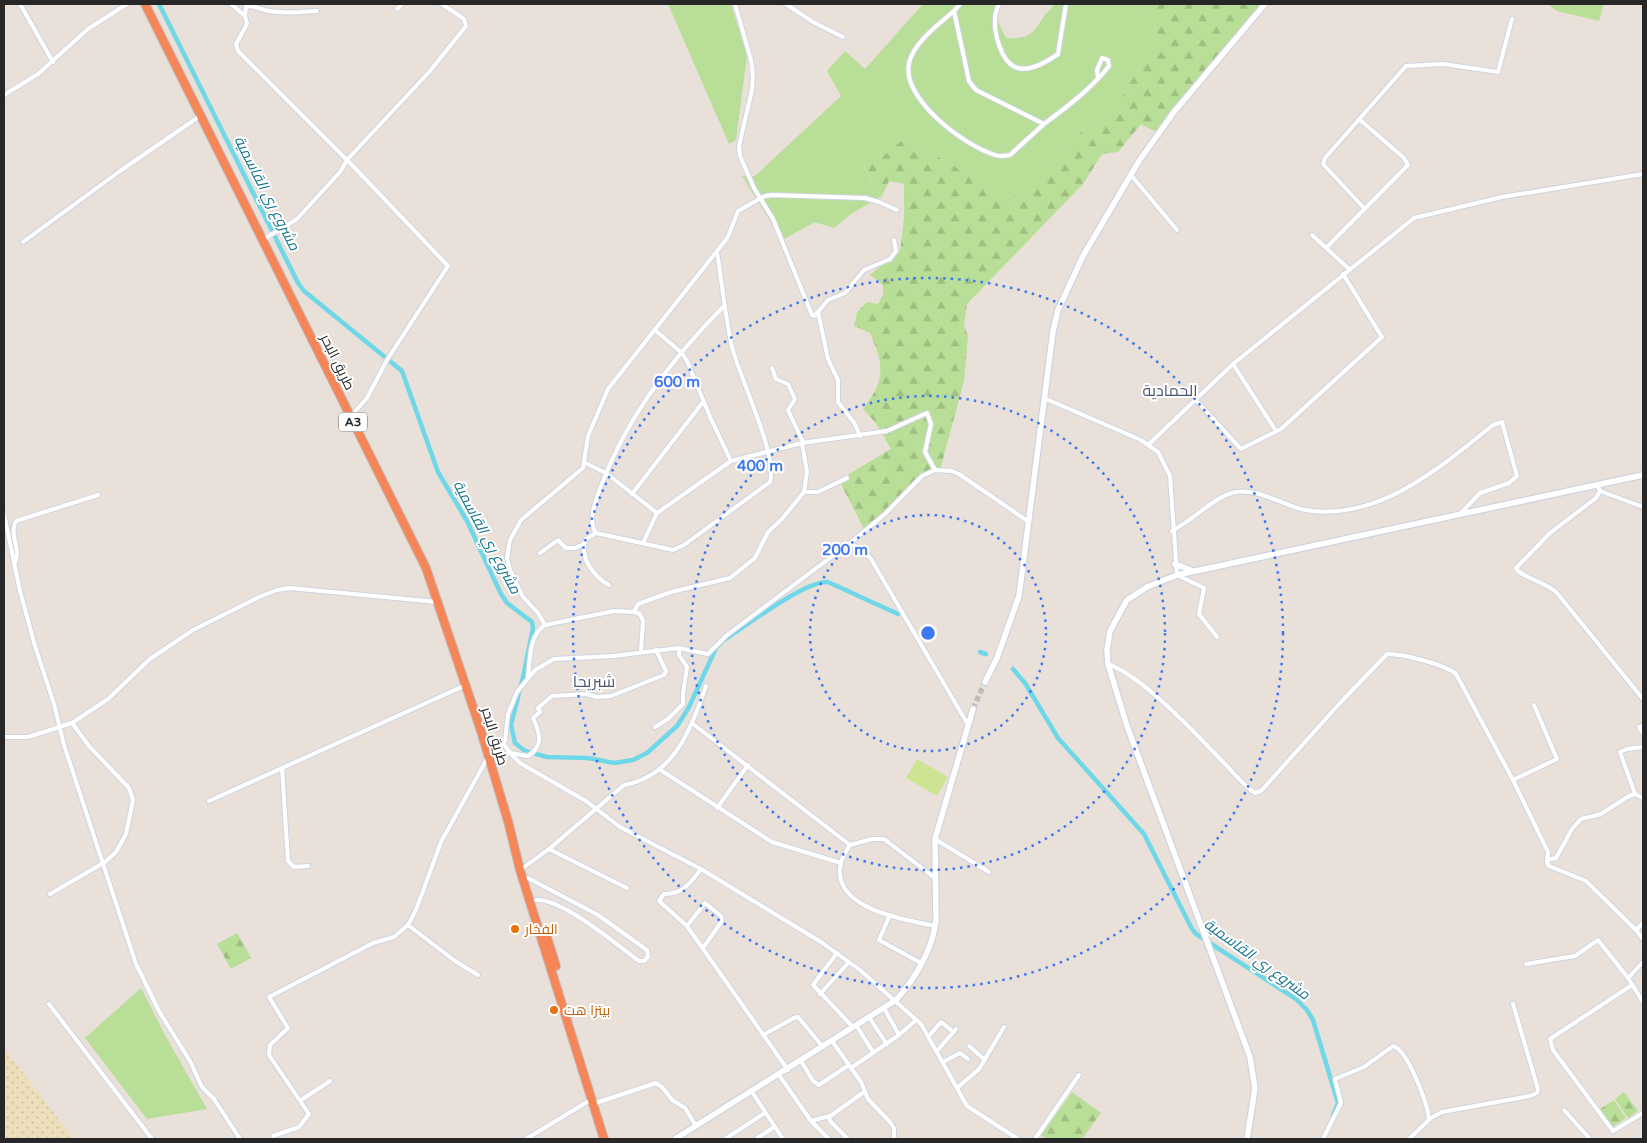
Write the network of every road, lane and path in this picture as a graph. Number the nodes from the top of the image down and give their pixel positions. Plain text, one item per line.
1 (20, 4) edge
2 (128, 4) edge
3 (145, 4) edge
4 (231, 4) edge
5 (402, 4) edge
6 (442, 4) edge
7 (735, 4) edge
8 (786, 4) edge
9 (960, 4) edge
10 (999, 4) edge
11 (1066, 4) edge
12 (1265, 4) edge
13 (397, 9) dead end
14 (317, 11) dead end
15 (954, 11) junction
16 (245, 16) junction
17 (1512, 19) dead end
18 (843, 37) dead end
19 (53, 62) junction
20 (1098, 78) junction
21 (4, 95) edge
22 (200, 115) junction
23 (1359, 119) junction
24 (1044, 124) junction
25 (347, 160) junction
26 (1643, 174) edge
27 (1131, 175) junction
28 (761, 198) junction
29 (1365, 209) junction
30 (897, 210) dead end
31 (1176, 230) dead end
32 (270, 235) junction
33 (1312, 235) dead end
34 (894, 240) dead end
35 (23, 242) dead end
36 (1327, 247) junction
37 (717, 252) junction
38 (1350, 269) junction
39 (1344, 274) junction
40 (725, 305) junction
41 (818, 312) junction
42 (656, 331) junction
43 (682, 353) junction
44 (1233, 364) junction
45 (772, 368) dead end
46 (1044, 398) junction
47 (1196, 400) junction
48 (703, 402) junction
49 (351, 417) junction
50 (1276, 431) junction
51 (860, 436) junction
52 (802, 443) junction
53 (1149, 444) junction
54 (768, 450) junction
55 (731, 461) junction
56 (585, 463) junction
57 (934, 470) junction
58 (606, 473) junction
59 (1643, 475) edge
60 (847, 478) dead end
61 (1598, 488) junction
62 (804, 492) junction
63 (632, 494) junction
64 (98, 495) dead end
65 (1643, 507) edge
66 (657, 513) junction
67 (4, 514) edge
68 (1460, 514) junction
69 (1030, 522) junction
70 (1172, 531) junction
71 (596, 533) junction
72 (643, 543) junction
73 (850, 543) junction
74 (584, 544) junction
75 (540, 553) dead end
76 (14, 564) junction
77 (1175, 564) junction
78 (1195, 571) junction
79 (1176, 575) junction
80 (609, 585) dead end
81 (439, 602) junction
82 (634, 612) junction
83 (545, 625) junction
84 (1217, 637) dead end
85 (679, 648) junction
86 (656, 650) junction
87 (641, 651) junction
88 (1108, 664) junction
89 (528, 677) junction
90 (985, 682) tunnel mouth
91 (466, 685) junction
92 (706, 686) dead end
93 (1643, 699) edge
94 (1534, 706) dead end
95 (973, 709) tunnel mouth
96 (72, 723) junction
97 (692, 724) junction
98 (967, 724) junction
99 (655, 726) dead end
100 (1643, 726) edge
101 (60, 728) junction
102 (1643, 734) edge
103 (4, 737) edge
104 (502, 742) junction
105 (489, 747) junction
106 (1643, 747) edge
107 (510, 753) junction
108 (488, 757) junction
109 (748, 765) junction
110 (282, 768) junction
111 (658, 769) junction
112 (1513, 780) junction
113 (1635, 794) junction
114 (1643, 798) edge
115 (209, 801) dead end
116 (717, 808) junction
117 (597, 810) junction
118 (936, 839) junction
119 (850, 845) junction
120 (549, 849) junction
121 (1547, 860) junction
122 (102, 863) junction
123 (841, 863) junction
124 (308, 866) dead end
125 (522, 869) junction
126 (701, 869) junction
127 (989, 872) dead end
128 (528, 878) junction
129 (935, 878) junction
130 (550, 888) junction
131 (627, 888) dead end
132 (50, 894) dead end
133 (533, 896) junction
134 (546, 900) junction
135 (889, 917) junction
136 (602, 918) junction
137 (1643, 923) edge
138 (408, 925) junction
139 (687, 926) junction
140 (936, 926) junction
141 (595, 928) junction
142 (1636, 930) junction
143 (1643, 939) edge
144 (703, 948) junction
145 (836, 954) junction
146 (848, 962) junction
147 (921, 962) junction
148 (1643, 962) edge
149 (1526, 964) dead end
150 (478, 975) dead end
151 (1628, 978) junction
152 (1632, 985) junction
153 (820, 994) junction
154 (896, 1000) junction
155 (1643, 1002) edge
156 (48, 1004) dead end
157 (1513, 1004) dead end
158 (884, 1008) junction
159 (869, 1017) junction
160 (916, 1020) junction
161 (854, 1026) junction
162 (1004, 1027) dead end
163 (763, 1035) junction
164 (899, 1035) junction
165 (929, 1036) junction
166 (832, 1041) junction
167 (886, 1043) junction
168 (823, 1046) junction
169 (969, 1046) dead end
170 (937, 1051) junction
171 (873, 1052) junction
172 (968, 1059) dead end
173 (985, 1060) junction
174 (801, 1061) junction
175 (943, 1062) junction
176 (850, 1066) junction
177 (788, 1070) junction
178 (779, 1075) junction
179 (1079, 1075) dead end
180 (330, 1081) dead end
181 (957, 1088) junction
182 (752, 1092) junction
183 (864, 1092) junction
184 (300, 1100) junction
185 (594, 1101) junction
186 (1564, 1110) dead end
187 (765, 1113) junction
188 (1643, 1113) edge
189 (830, 1116) junction
190 (1429, 1120) junction
191 (811, 1121) junction
192 (696, 1126) junction
193 (774, 1127) junction
194 (273, 1136) dead end
195 (152, 1139) edge
196 (240, 1139) edge
197 (526, 1139) edge
198 (604, 1139) edge
199 (608, 1139) edge
200 (676, 1139) edge
201 (725, 1139) edge
202 (758, 1139) edge
203 (783, 1139) edge
204 (829, 1139) edge
205 (848, 1139) edge
206 (894, 1139) edge
207 (1018, 1139) edge
208 (1036, 1139) edge
209 (1247, 1139) edge
210 (1323, 1139) edge
211 (1409, 1139) edge
212 (1590, 1139) edge

1 - 19 street
2 - 19 street
3 - 22 highway, طريق البحر / A3
4 - 16 street
5 - 13 street
6 - 25 street
7 - 28 street
8 - 18 street
9 - 15 street
10 - 11 street
12 - 27 main road
14 - 16 street
15 - 24 street
15 - 24 street
16 - 25 street
17 - 23 street
19 - 21 street
20 - 20 street
20 - 24 street
22 - 32 highway, طريق البحر / A3
22 - 35 street
23 - 29 street
23 - 29 street
25 - 32 street
25 - 49 street
26 - 38 street
27 - 31 street
27 - 46 main road
28 - 30 street
28 - 37 street
28 - 41 street
29 - 36 street
32 - 49 highway, طريق البحر / A3
33 - 36 street
34 - 41 street
36 - 38 street
37 - 40 street
37 - 42 street
38 - 39 street
39 - 44 street
39 - 50 street
40 - 43 street
40 - 54 street
41 - 51 street
42 - 43 street
42 - 56 street
43 - 48 street
43 - 58 street
44 - 47 street
44 - 50 street
45 - 52 street
46 - 53 street
46 - 69 main road
47 - 50 street
47 - 53 street
48 - 55 street
48 - 63 street
49 - 81 highway, طريق البحر / A3
51 - 52 street
51 - 57 street
52 - 54 street
52 - 62 street
53 - 70 street
54 - 55 street
54 - 72 street
55 - 66 street
56 - 58 street
56 - 83 street
57 - 69 street
57 - 73 street
58 - 63 street
58 - 71 street
59 - 61 main road
60 - 62 street
61 - 65 street
61 - 68 main road
61 - 93 street
62 - 82 street
63 - 66 street
64 - 76 street
66 - 72 street
67 - 76 street
68 - 70 street
68 - 78 main road
69 - 90 main road
70 - 77 street
71 - 72 street
71 - 74 street
73 - 85 street
73 - 98 street
74 - 75 street
74 - 80 street
76 - 101 street
77 - 78 main road
77 - 79 street
78 - 79 main road
79 - 84 street
79 - 88 main road
81 - 91 highway, طريق البحر / A3
81 - 96 street
82 - 83 street
82 - 87 street
83 - 89 street
85 - 86 street
85 - 99 street
86 - 87 street
86 - 107 street
87 - 89 street
88 - 112 street
88 - 209 main road
89 - 104 street
91 - 105 highway, طريق البحر / A3
91 - 110 street
92 - 97 street
94 - 112 street
95 - 98 main road
96 - 101 street
96 - 122 street
97 - 109 street
97 - 111 street
98 - 118 main road
100 - 102 street
101 - 103 street
101 - 122 street
104 - 105 street
104 - 107 street
105 - 108 highway, طريق البحر / A3
106 - 113 street
107 - 117 street
108 - 125 highway, طريق البحر / A3
108 - 138 street
109 - 116 street
109 - 119 street
110 - 115 street
110 - 124 street
111 - 116 street
111 - 117 street
112 - 121 street
113 - 114 street
113 - 121 street
116 - 123 street
117 - 120 street
117 - 126 street
118 - 127 street
118 - 129 main road
119 - 123 street
119 - 129 street
120 - 125 street
120 - 131 street
121 - 142 street
122 - 132 street
122 - 196 street
123 - 135 street
125 - 128 highway, طريق البحر / A3
125 - 133 highway, طريق البحر / A3
126 - 139 street
126 - 145 street
128 - 130 street
128 - 133 highway, طريق البحر / A3
129 - 140 main road
130 - 134 street
130 - 136 street
133 - 134 street
133 - 185 highway, طريق البحر / A3
134 - 141 street
135 - 140 street
135 - 147 street
136 - 141 street
136 - 141 street
137 - 142 street
138 - 150 street
138 - 184 street
139 - 144 street
139 - 144 street
140 - 147 main road
142 - 143 street
144 - 163 street
145 - 146 street
145 - 153 street
146 - 153 street
146 - 154 street
147 - 154 main road
148 - 151 street
149 - 151 street
151 - 152 street
152 - 155 street
152 - 188 street
153 - 161 street
154 - 158 main road
154 - 160 street
156 - 195 street
157 - 190 street
158 - 159 main road
158 - 164 street
159 - 161 main road
159 - 167 street
160 - 164 street
160 - 165 street
161 - 166 main road
161 - 171 street
162 - 173 street
163 - 168 street
163 - 177 street
164 - 167 street
165 - 170 street
165 - 170 street
166 - 168 main road
166 - 176 street
167 - 171 street
168 - 174 main road
169 - 173 street
170 - 175 street
171 - 176 street
172 - 175 street
173 - 181 street
174 - 176 street
174 - 177 main road
175 - 181 street
176 - 183 street
177 - 178 main road
178 - 182 main road
178 - 191 street
179 - 208 street
180 - 184 street
181 - 207 street
182 - 187 street
182 - 192 main road
183 - 189 street
183 - 206 street
184 - 194 street
185 - 192 street
185 - 197 street
185 - 198 highway, طريق البحر / A3
185 - 199 highway, طريق البحر / A3
186 - 212 street
187 - 193 street
187 - 201 street
189 - 191 street
189 - 205 street
190 - 210 street
190 - 211 street
191 - 204 street
192 - 200 main road
193 - 202 street
193 - 203 street

